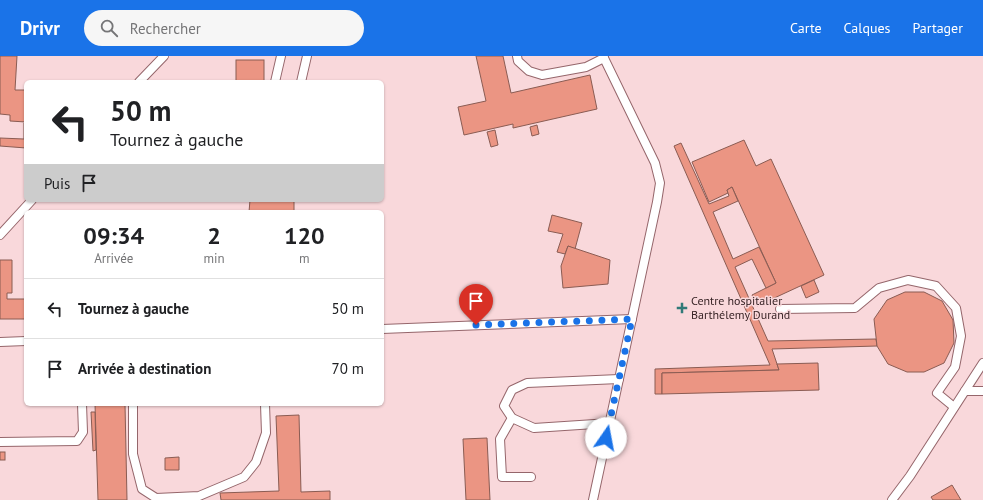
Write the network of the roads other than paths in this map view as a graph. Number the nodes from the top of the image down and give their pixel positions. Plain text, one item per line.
1 (164, 56) edge
2 (282, 56) edge
3 (307, 56) edge
4 (517, 56) edge
5 (604, 57) edge
6 (141, 80) edge
7 (276, 80) edge
8 (301, 80) edge
9 (30, 202) edge
10 (0, 235) edge
11 (780, 309) dead end
12 (632, 319) junction
13 (384, 329) edge
14 (24, 341) edge
15 (0, 342) edge
16 (983, 363) edge
17 (619, 379) junction
18 (965, 391) junction
19 (983, 391) edge
20 (82, 406) edge
21 (133, 406) edge
22 (265, 406) edge
23 (954, 407) junction
24 (512, 418) junction
25 (610, 423) junction
26 (0, 442) edge
27 (531, 477) dead end
28 (198, 498) edge
29 (593, 500) edge
30 (892, 500) edge

1 - 6 lane
2 - 7 lane
3 - 8 lane
4 - 5 lane
5 - 12 lane
9 - 10 lane
11 - 23 lane
12 - 13 lane
12 - 17 lane
14 - 15 lane
16 - 18 lane
17 - 24 lane
17 - 25 lane
18 - 19 lane
18 - 23 lane
20 - 26 lane
21 - 28 lane
22 - 28 lane
23 - 30 lane
24 - 25 lane
24 - 27 lane
25 - 29 lane

